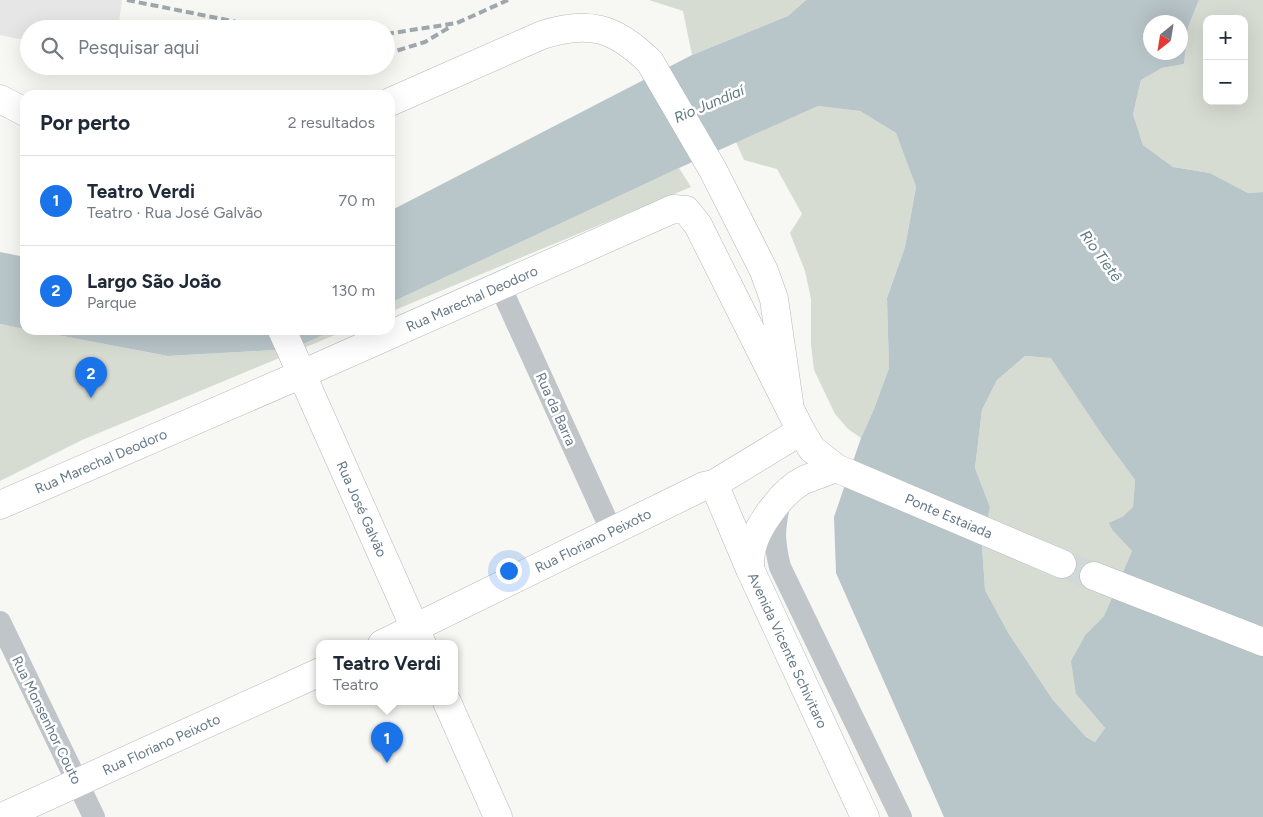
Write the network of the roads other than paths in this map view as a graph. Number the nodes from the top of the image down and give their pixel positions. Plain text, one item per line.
1 (0, 99) edge
2 (395, 100) edge
3 (20, 109) edge
4 (500, 286) junction
5 (395, 328) edge
6 (284, 335) edge
7 (378, 335) edge
8 (299, 367) junction
9 (789, 406) junction
10 (801, 431) junction
11 (836, 468) junction
12 (714, 484) junction
13 (780, 500) junction
14 (0, 505) edge
15 (612, 532) junction
16 (1062, 564) tunnel mouth
17 (750, 569) junction
18 (1094, 576) tunnel mouth
19 (0, 622) edge
20 (419, 637) edge
21 (403, 640) edge
22 (1263, 642) edge
23 (316, 674) edge
24 (448, 705) edge
25 (76, 782) junction
26 (2, 817) edge
27 (94, 817) edge
28 (498, 817) edge
29 (864, 817) edge
30 (902, 817) edge

1 - 3 main road
2 - 9 main road, Rua Marechal Deodoro
4 - 5 main road, Rua Marechal Deodoro
4 - 9 main road, Rua Marechal Deodoro
4 - 15 street, Rua da Barra
6 - 8 main road, Rua José Galvão
7 - 8 main road, Rua Marechal Deodoro
8 - 14 main road, Rua Marechal Deodoro
8 - 20 main road, Rua José Galvão
9 - 10 main road, Rua Marechal Deodoro
10 - 11 main road, Rua Marechal Deodoro
10 - 12 main road, Rua Floriano Peixoto
11 - 13 main road
11 - 16 main road, Ponte Estaiada
12 - 15 main road, Rua Floriano Peixoto
12 - 17 main road, Avenida Vicente Schivitaro
13 - 17 main road
13 - 30 street, Avenida Vicente Schivitaro
15 - 20 main road, Rua Floriano Peixoto
17 - 29 main road, Avenida Vicente Schivitaro
18 - 22 main road
19 - 25 street, Rua Monsenhor Couto
20 - 21 main road, Rua Floriano Peixoto
23 - 25 main road, Rua Floriano Peixoto
24 - 28 main road
25 - 26 main road, Rua Floriano Peixoto
25 - 27 street, Rua Monsenhor Couto

